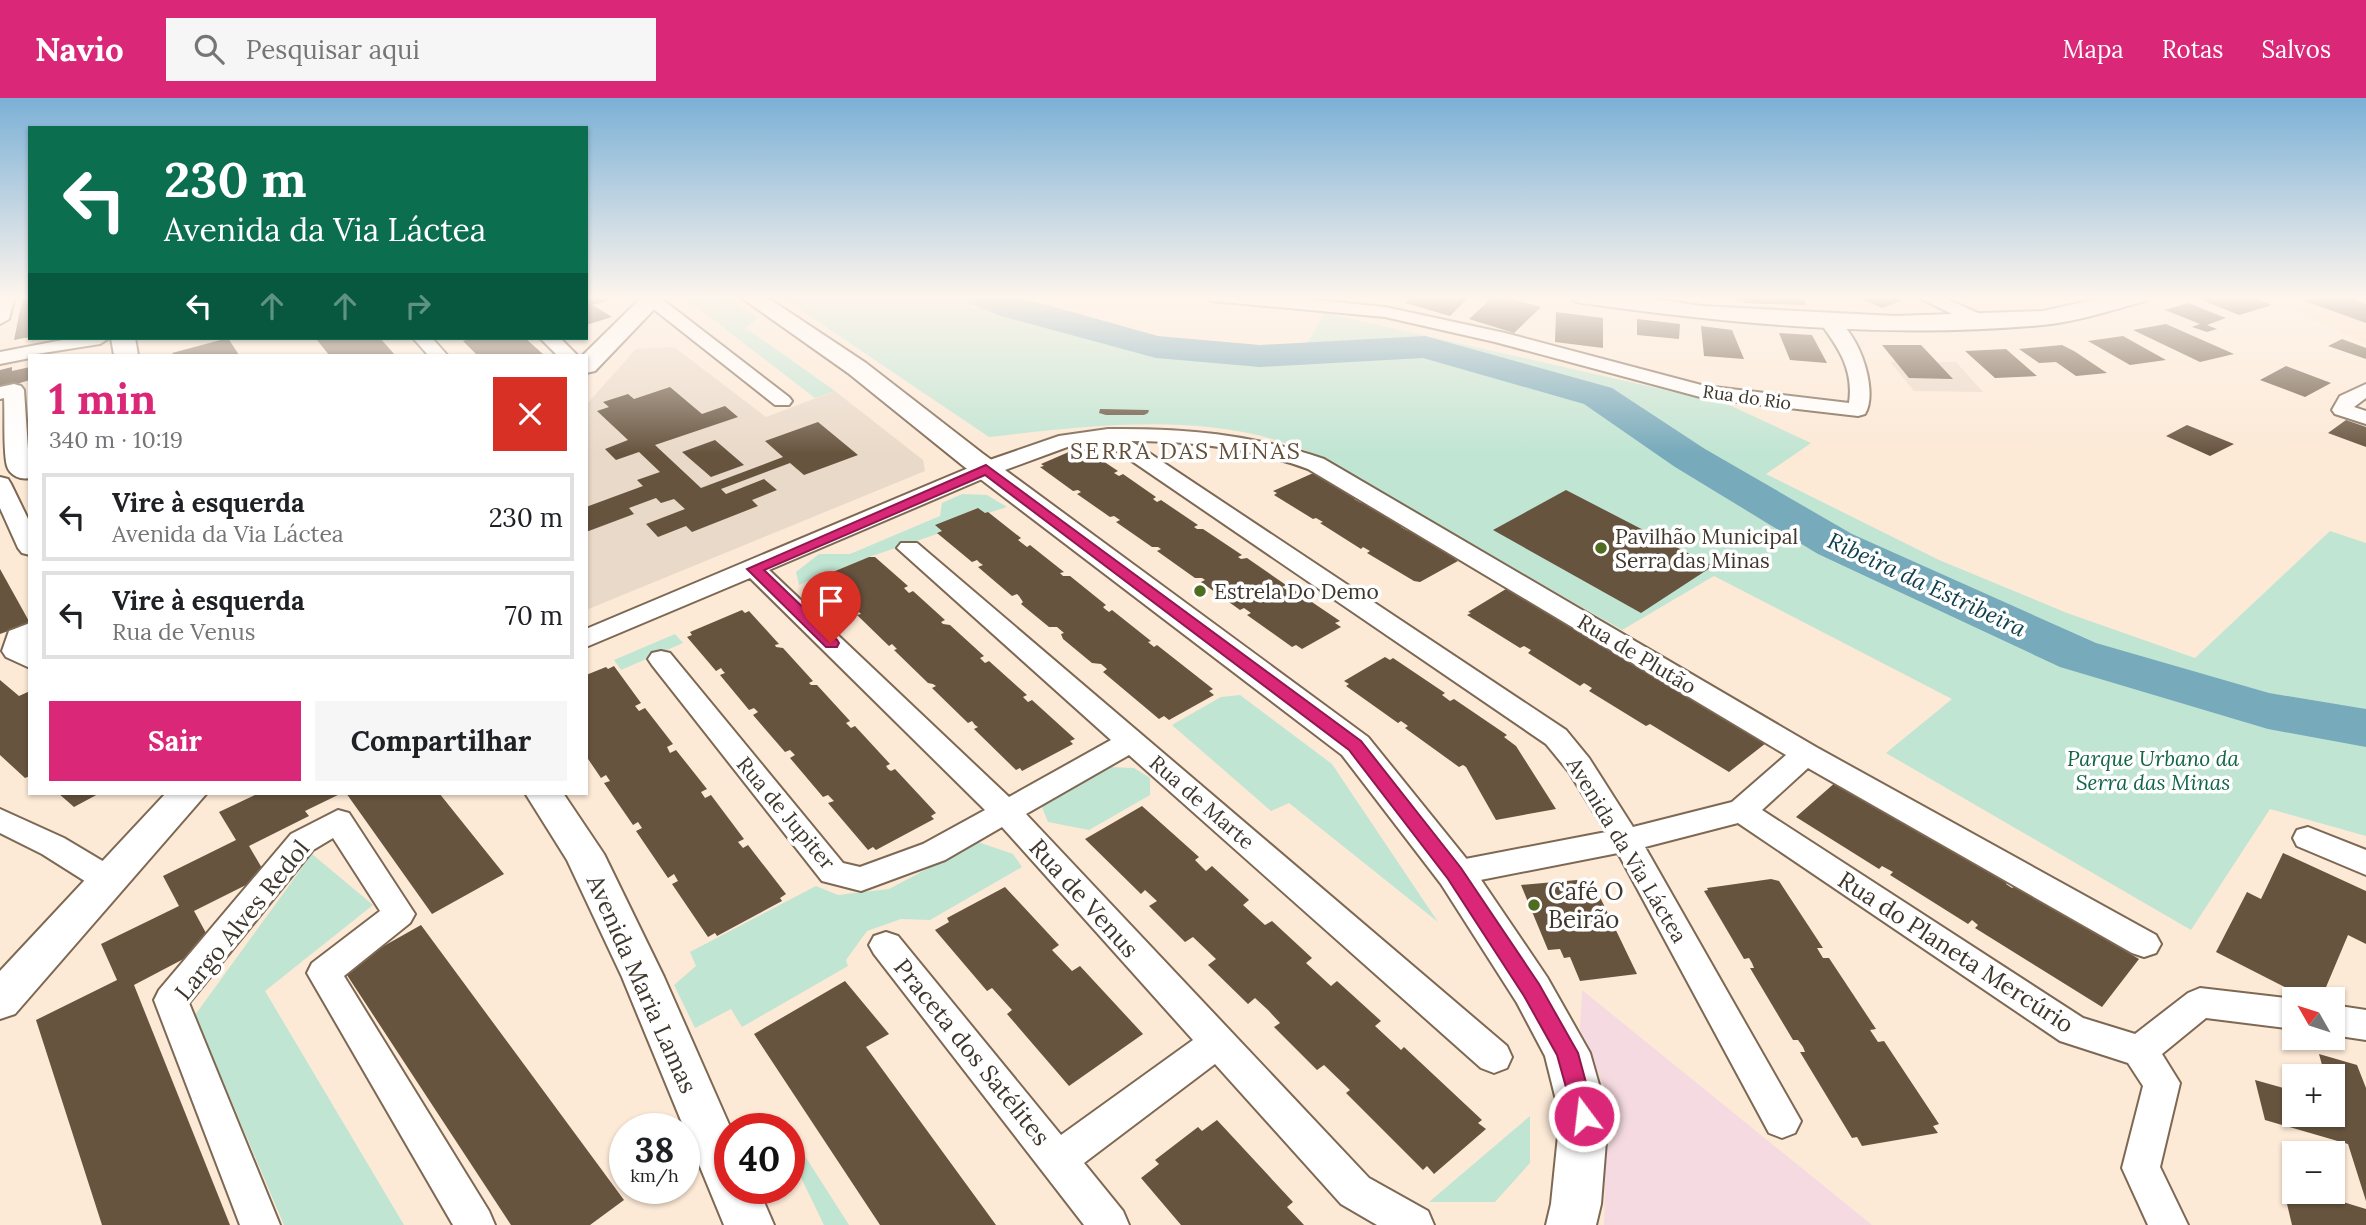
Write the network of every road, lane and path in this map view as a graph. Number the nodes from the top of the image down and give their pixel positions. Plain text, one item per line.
1 (47, 349) edge
2 (602, 349) edge
3 (714, 349) edge
4 (828, 349) edge
5 (1541, 349) edge
6 (1849, 349) edge
7 (0, 358) edge
8 (588, 364) edge
9 (2366, 390) edge
10 (0, 393) edge
11 (782, 401) dead end
12 (2366, 418) edge
13 (1108, 435) junction
14 (986, 469) junction
15 (27, 477) edge
16 (0, 483) edge
17 (28, 544) edge
18 (909, 548) dead end
19 (754, 569) junction
20 (28, 632) edge
21 (588, 638) edge
22 (28, 659) edge
23 (661, 659) dead end
24 (1132, 741) junction
25 (1806, 754) junction
26 (186, 795) edge
27 (544, 795) edge
28 (1742, 810) junction
29 (1005, 811) junction
30 (0, 820) edge
31 (2308, 838) dead end
32 (1626, 839) junction
33 (2366, 863) edge
34 (1455, 873) junction
35 (110, 881) junction
36 (886, 944) dead end
37 (2144, 944) dead end
38 (5, 988) edge
39 (2282, 1013) edge
40 (2345, 1022) edge
41 (2366, 1025) edge
42 (1216, 1042) junction
43 (2140, 1051) junction
44 (1494, 1057) dead end
45 (1782, 1121) dead end
46 (714, 1143) edge
47 (1058, 1160) junction
48 (740, 1204) edge
49 (260, 1225) edge
50 (475, 1225) edge
51 (750, 1225) edge
52 (1109, 1225) edge
53 (1413, 1225) edge
54 (1571, 1225) edge
55 (2168, 1225) edge

1 - 7 street
2 - 8 street
3 - 11 street
4 - 14 street
5 - 6 street, Rua do Rio
9 - 12 street
10 - 15 street
13 - 14 street
13 - 25 street, Rua de Plutão
13 - 32 street, Avenida da Via Láctea
14 - 19 street
14 - 34 street
15 - 16 street
16 - 17 street
18 - 24 street, Rua de Marte
19 - 21 street
19 - 29 street, Rua de Venus
20 - 22 street
23 - 29 street, Rua de Jupiter
24 - 29 street, Rua de Jupiter
24 - 44 street, Rua de Marte
25 - 28 street
25 - 37 street, Rua de Plutão
26 - 35 street
27 - 46 street, Avenida Maria Lamas
28 - 32 street
28 - 43 street, Rua do Planeta Mercúrio
29 - 42 street, Rua de Venus
30 - 35 street
31 - 33 street
32 - 34 street
32 - 45 street, Avenida da Via Láctea
34 - 54 street
35 - 38 street
36 - 47 street, Praceta dos Satélites
39 - 43 street
40 - 41 street
42 - 47 street, Praceta dos Satélites
42 - 53 street, Rua de Venus
43 - 55 street
47 - 52 street, Praceta dos Satélites
48 - 51 street
49 - 50 street, Largo Alves Redol

